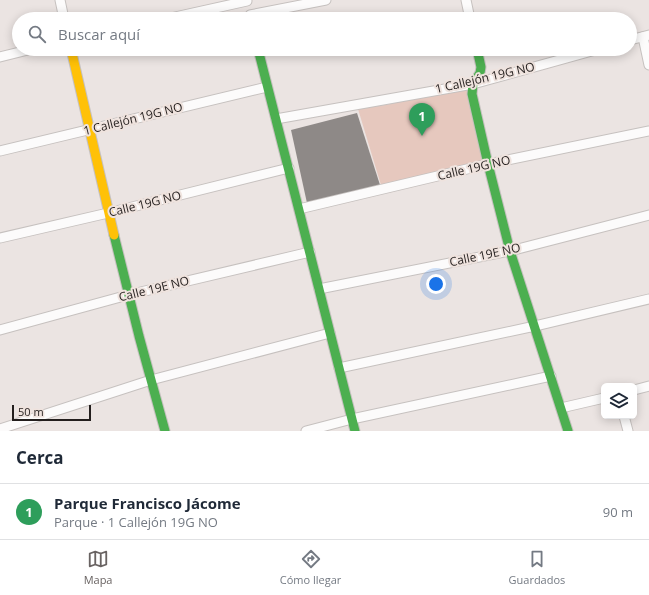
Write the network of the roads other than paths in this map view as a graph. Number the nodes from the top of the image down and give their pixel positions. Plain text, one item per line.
1 (60, 0) edge
2 (326, 0) edge
3 (466, 0) edge
4 (247, 1) edge
5 (63, 12) edge
6 (198, 12) edge
7 (250, 12) edge
8 (273, 12) edge
9 (469, 12) edge
10 (646, 36) edge
11 (12, 54) edge
12 (73, 56) edge
13 (260, 56) edge
14 (479, 56) edge
15 (574, 56) edge
16 (0, 57) edge
17 (649, 65) edge
18 (473, 84) junction
19 (267, 87) junction
20 (276, 119) junction
21 (89, 130) junction
22 (649, 131) edge
23 (0, 151) edge
24 (488, 164) junction
25 (289, 168) junction
26 (299, 209) junction
27 (108, 213) junction
28 (649, 215) edge
29 (0, 238) edge
30 (510, 250) junction
31 (310, 252) junction
32 (319, 289) junction
33 (128, 295) junction
34 (649, 299) edge
35 (534, 326) junction
36 (0, 330) edge
37 (330, 333) junction
38 (339, 368) junction
39 (551, 376) junction
40 (151, 380) junction
41 (649, 386) edge
42 (637, 389) edge
43 (601, 399) edge
44 (561, 408) junction
45 (352, 419) junction
46 (625, 419) edge
47 (0, 429) edge
48 (565, 430) edge
49 (165, 431) edge
50 (306, 431) edge
51 (355, 431) edge
52 (628, 431) edge

1 - 5 street
2 - 8 street
3 - 9 street
4 - 6 street
4 - 7 street
10 - 17 street
11 - 16 street
12 - 21 street
13 - 19 street
14 - 18 street
15 - 18 street, 1 Callejón 19G NO
18 - 20 street, 1 Callejón 19G NO
18 - 24 street
19 - 20 street
19 - 21 street, 1 Callejón 19G NO
20 - 25 street
21 - 23 street, 1 Callejón 19G NO
21 - 27 street
22 - 24 street, Calle 19G NO
24 - 26 street, Calle 19G NO
24 - 30 street
25 - 26 street
25 - 27 street, Calle 19G NO
26 - 31 street
27 - 29 street, Calle 19G NO
27 - 33 street
28 - 30 street, Calle 19E NO
30 - 32 street, Calle 19E NO
30 - 35 street
31 - 32 street
31 - 33 street, Calle 19E NO
32 - 37 street
33 - 36 street, Calle 19E NO
33 - 40 street
34 - 35 street
35 - 38 street
35 - 39 street
37 - 38 street
37 - 40 street
38 - 45 street
39 - 44 street
39 - 45 street
40 - 47 street
40 - 49 street
41 - 42 street
43 - 44 street
44 - 48 street
45 - 50 street
45 - 51 street
46 - 52 street

